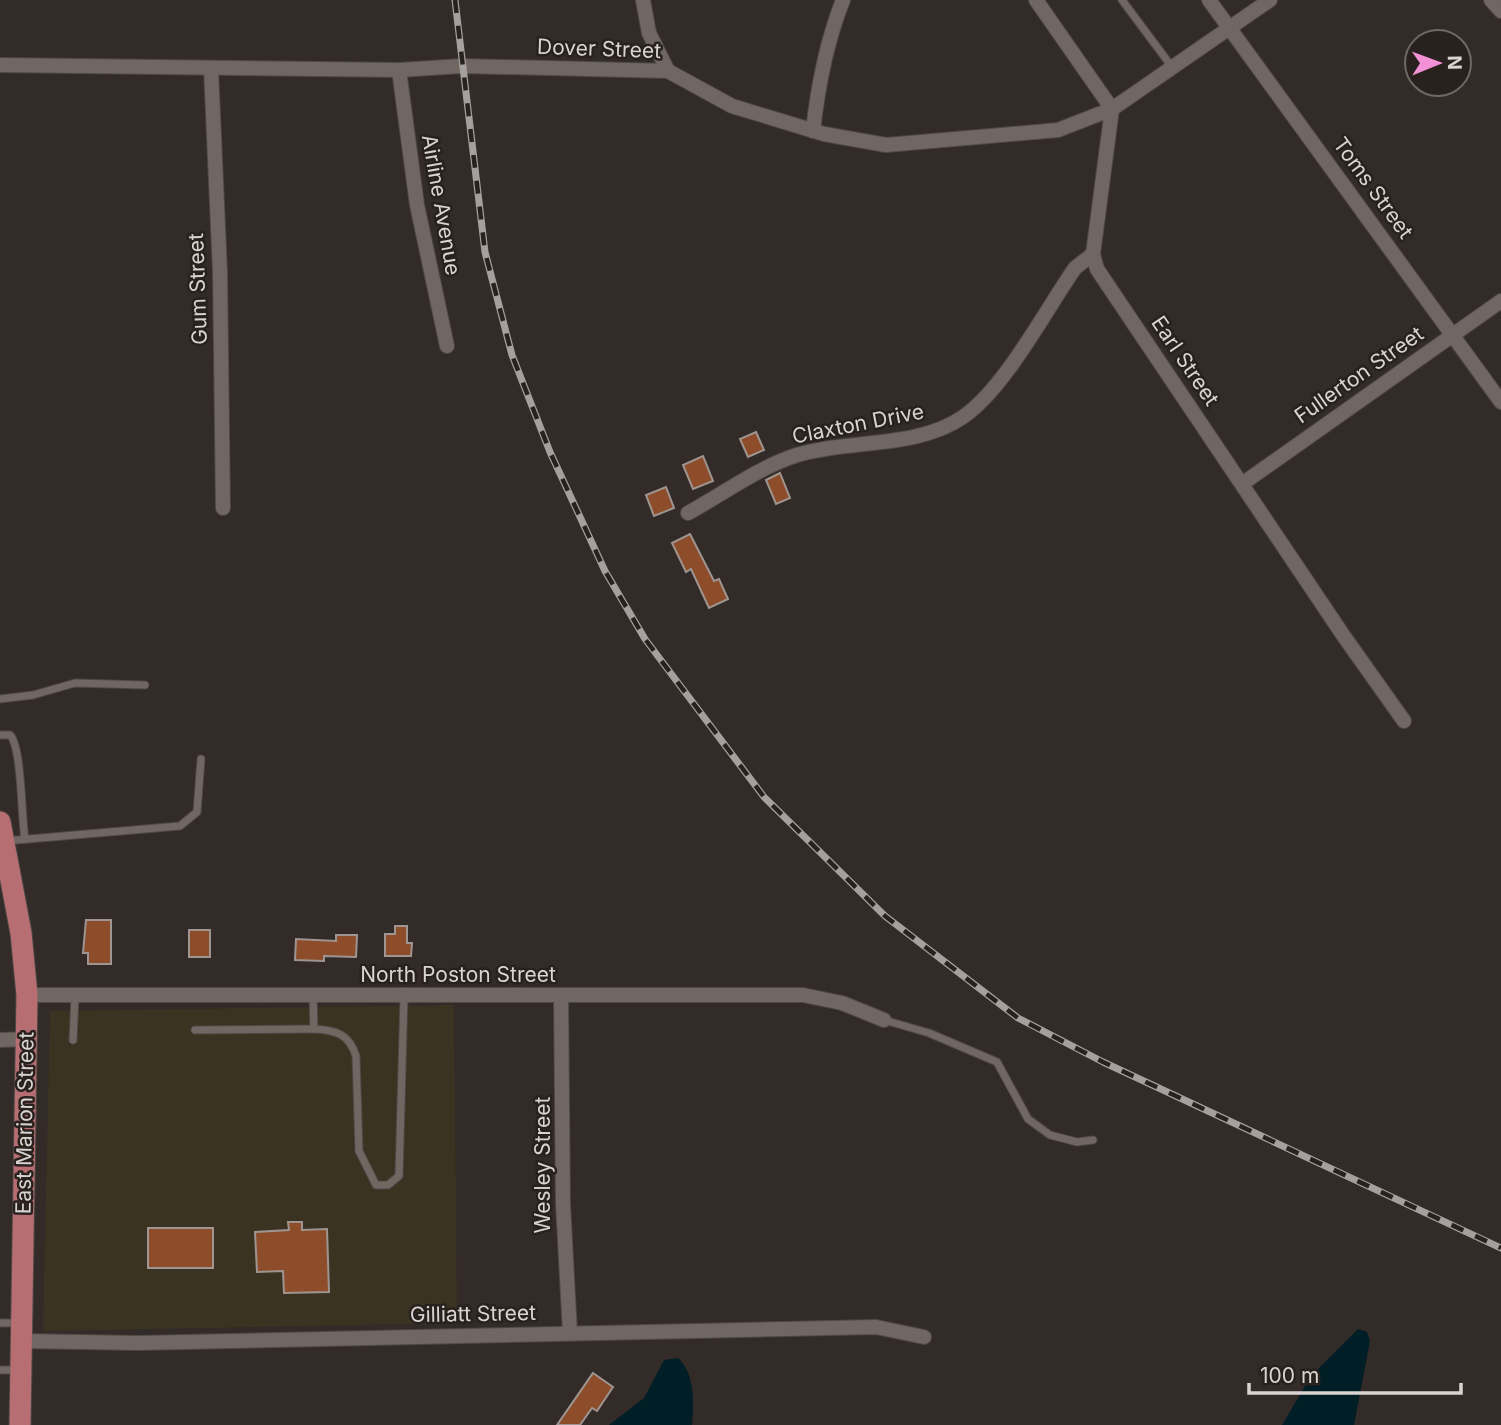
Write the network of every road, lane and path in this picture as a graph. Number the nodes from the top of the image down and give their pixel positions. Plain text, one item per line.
1 (643, 0) edge
2 (843, 0) edge
3 (1036, 0) edge
4 (1122, 0) edge
5 (1209, 0) edge
6 (1270, 0) edge
7 (1491, 0) edge
8 (1501, 11) edge
9 (1229, 27) junction
10 (0, 65) edge
11 (1172, 67) junction
12 (211, 69) junction
13 (399, 69) junction
14 (668, 71) junction
15 (1112, 109) junction
16 (813, 131) junction
17 (1093, 254) junction
18 (1501, 301) edge
19 (1453, 334) junction
20 (447, 346) dead end
21 (1501, 402) edge
22 (1242, 484) junction
23 (223, 508) dead end
24 (688, 513) dead end
25 (145, 685) dead end
26 (0, 699) edge
27 (1404, 721) dead end
28 (0, 735) edge
29 (201, 759) dead end
30 (10, 834) edge
31 (5, 871) edge
32 (27, 995) junction
33 (75, 995) junction
34 (313, 996) junction
35 (404, 996) junction
36 (561, 996) junction
37 (884, 1020) joint
38 (314, 1029) junction
39 (195, 1030) dead end
40 (27, 1039) junction
41 (0, 1040) edge
42 (73, 1040) dead end
43 (1093, 1140) dead end
44 (0, 1323) edge
45 (22, 1332) junction
46 (570, 1333) junction
47 (924, 1336) dead end
48 (11, 1370) edge
49 (20, 1425) edge

1 - 14 street
2 - 16 street
3 - 15 street
4 - 11 lane
5 - 9 street, Toms Street
6 - 9 street, Dover Street
7 - 8 street
9 - 11 street, Dover Street
9 - 19 street, Toms Street
10 - 12 street, Dover Street
11 - 15 street, Dover Street
12 - 13 street, Dover Street
12 - 23 street, Gum Street
13 - 14 street, Dover Street
13 - 20 street, Airline Avenue
14 - 16 street, Dover Street
15 - 16 street, Dover Street
15 - 17 street
17 - 22 street, Earl Street
17 - 24 street, Claxton Drive
18 - 19 street, Fullerton Street
19 - 21 street, Toms Street
19 - 22 street, Fullerton Street
22 - 27 street, Earl Street
25 - 26 lane
28 - 30 lane
29 - 30 lane
30 - 31 main road, East Marion Street
31 - 32 main road, East Marion Street
32 - 33 street, North Poston Street
32 - 40 main road, East Marion Street
33 - 34 street, North Poston Street
33 - 42 lane
34 - 35 street, North Poston Street
34 - 38 lane
35 - 36 street, North Poston Street
35 - 38 lane
36 - 37 street, North Poston Street
36 - 46 street, Wesley Street
37 - 43 lane
38 - 39 lane
40 - 41 street
40 - 45 main road, East Marion Street
44 - 45 lane
45 - 46 street, Gilliatt Street
45 - 48 main road, East Marion Street
46 - 47 street, Gilliatt Street
48 - 49 main road, East Marion Street

